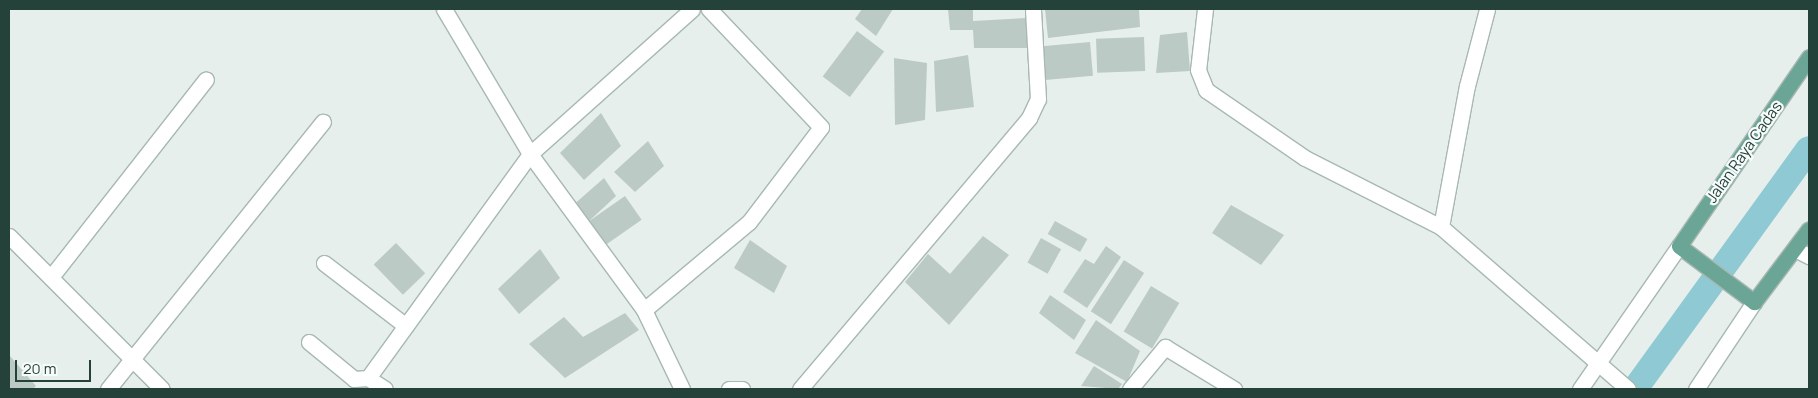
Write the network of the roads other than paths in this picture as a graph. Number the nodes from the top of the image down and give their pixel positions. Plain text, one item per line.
1 (444, 9) edge
2 (692, 9) edge
3 (709, 9) edge
4 (1033, 9) edge
5 (1205, 9) edge
6 (1487, 9) edge
7 (1809, 57) edge
8 (206, 79) dead end
9 (323, 122) dead end
10 (530, 154) junction
11 (1441, 227) junction
12 (1809, 229) edge
13 (9, 236) edge
14 (1679, 246) junction
15 (1796, 248) junction
16 (1809, 256) edge
17 (324, 263) dead end
18 (50, 277) junction
19 (1754, 302) junction
20 (644, 310) junction
21 (406, 326) junction
22 (309, 342) dead end
23 (133, 360) junction
24 (1603, 367) junction
25 (368, 378) junction
26 (108, 389) edge
27 (162, 389) edge
28 (385, 389) edge
29 (682, 389) edge
30 (729, 389) edge
31 (742, 389) edge
32 (800, 389) edge
33 (1130, 389) edge
34 (1234, 389) edge
35 (1580, 389) edge
36 (1628, 389) edge
37 (1696, 389) edge

1 - 10 street
2 - 10 street
3 - 20 street
4 - 32 street
5 - 11 street
6 - 11 street
7 - 14 main road, Jalan Raya Cadas
8 - 18 street
9 - 23 street
10 - 20 street
10 - 21 street
11 - 24 street
12 - 15 main road
13 - 18 street
14 - 19 main road
14 - 24 street
15 - 16 street
15 - 19 main road
17 - 21 street
18 - 23 street
19 - 37 street
20 - 29 street
21 - 25 street
22 - 25 street
23 - 26 street
23 - 27 street
24 - 35 street
24 - 36 street
25 - 28 street
30 - 31 street
33 - 34 street

